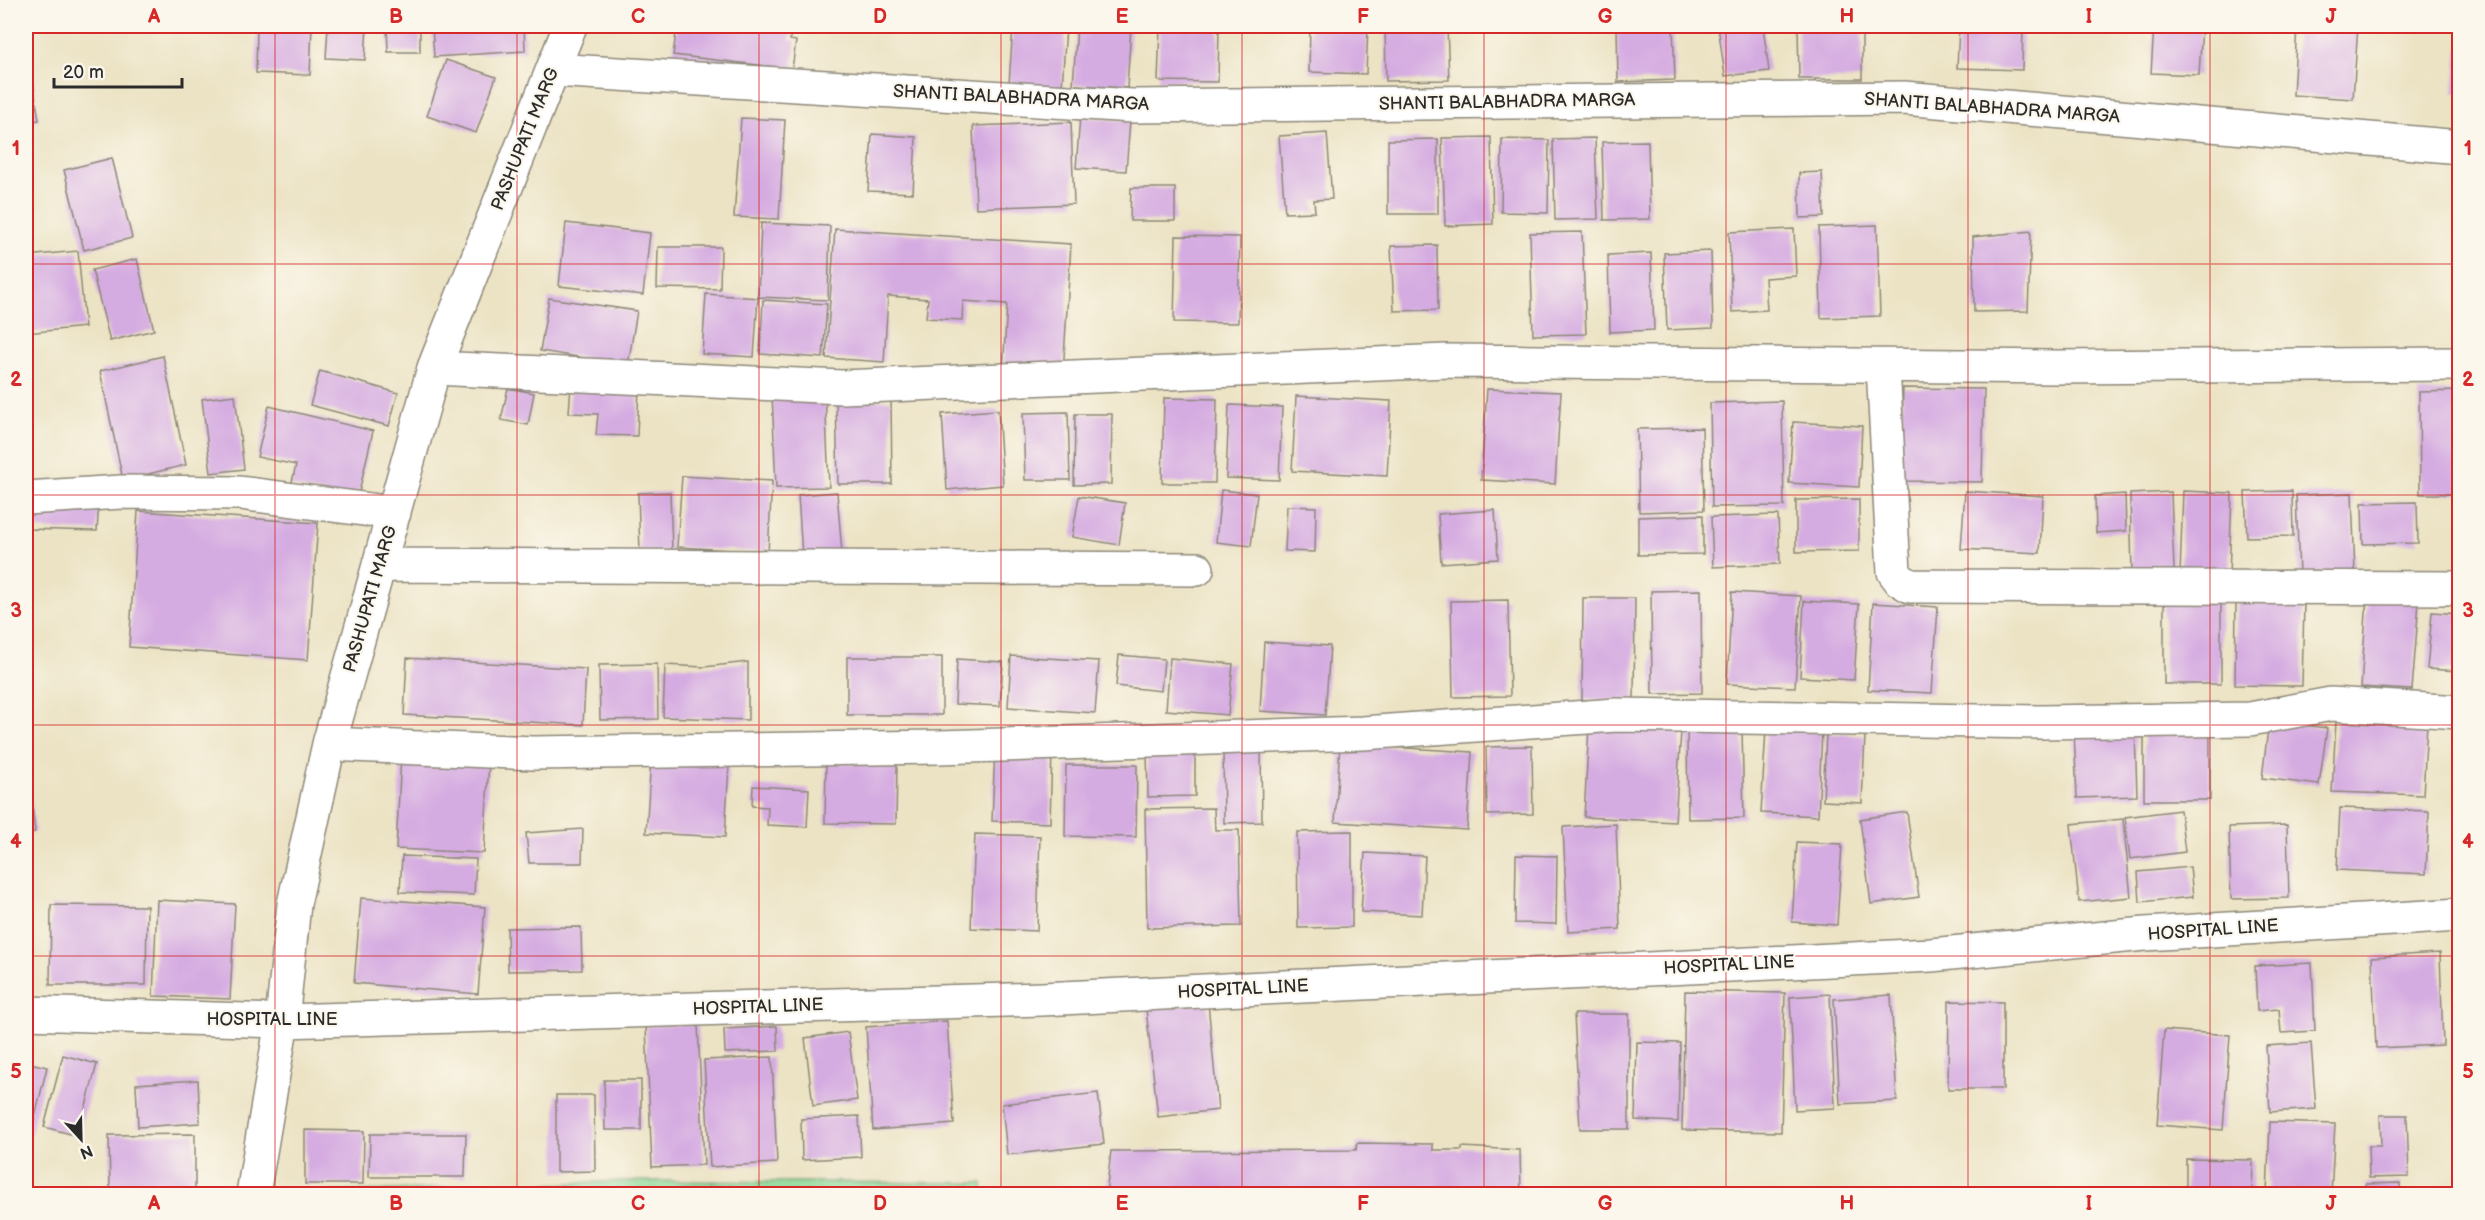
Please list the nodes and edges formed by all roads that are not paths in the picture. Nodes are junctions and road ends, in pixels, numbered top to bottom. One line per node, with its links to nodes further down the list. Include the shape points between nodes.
1 (570, 26): 2 (street, PASHUPATI MARG)
2 (553, 70): 3 (street, SHANTI BALABHADRA MARGA, via 1133,106 1904,98); 6 (street, PASHUPATI MARG)
3 (2460, 147)
4 (2460, 364): 5 (street)
5 (1883, 366): 6 (street, via 1446,361 842,387); 11 (street, via 1894,572 1910,586)
6 (434, 368): 8 (street, PASHUPATI MARG)
7 (26, 498): 8 (street, via 121,492 240,493)
8 (394, 513): 9 (street, PASHUPATI MARG)
9 (380, 565): 10 (street); 13 (street, PASHUPATI MARG)
10 (1197, 569)
11 (2460, 588)
12 (2460, 712): 13 (street, via 2331,704 2250,719 2039,723 1616,715 1363,733 939,747 533,753)
13 (329, 744): 16 (street, PASHUPATI MARG, via 294,904)
14 (2460, 915): 16 (street, HOSPITAL LINE, via 2145,934 1931,955 1042,999)
15 (26, 1013): 16 (street, HOSPITAL LINE)
16 (282, 1021): 17 (street, PASHUPATI MARG)
17 (254, 1194)

